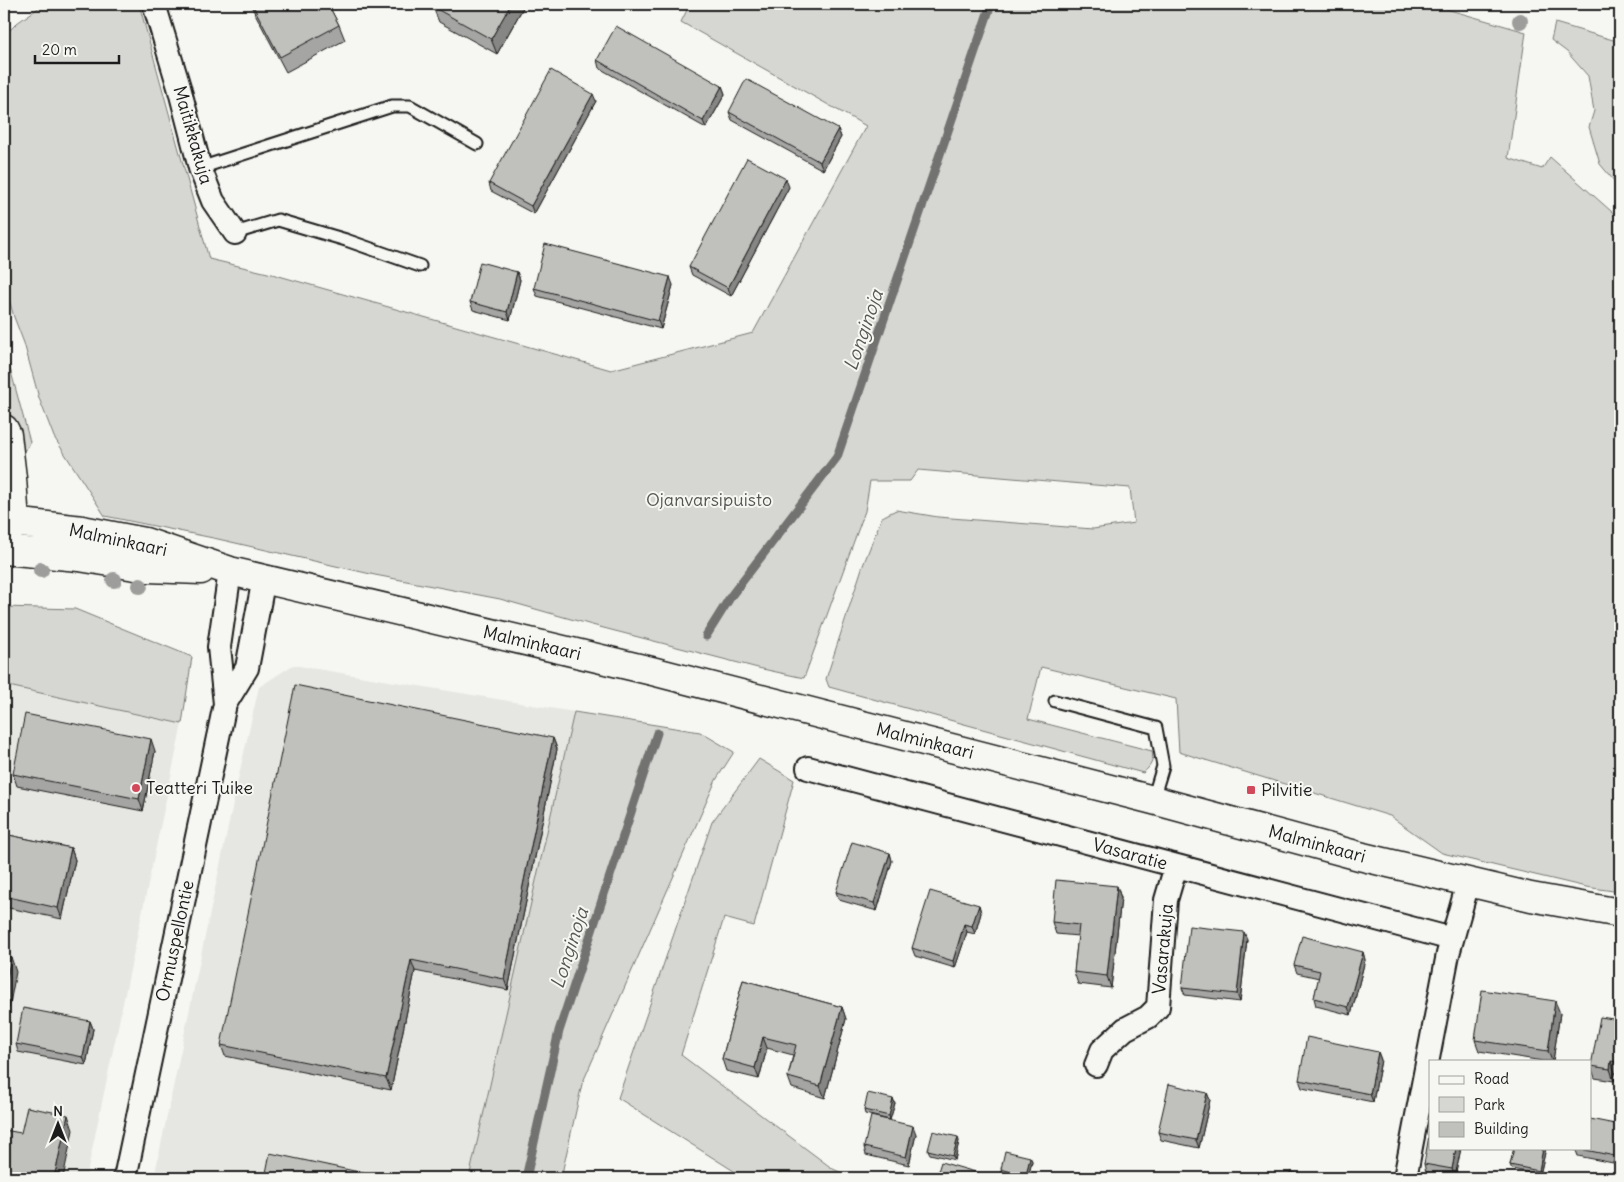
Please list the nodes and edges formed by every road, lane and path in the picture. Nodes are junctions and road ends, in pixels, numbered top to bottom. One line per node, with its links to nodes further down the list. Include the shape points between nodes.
1 (154, 4): 3 (street, Maitikkakuja)
2 (477, 144): 3 (lane, via 410,106 392,106)
3 (200, 168): 4 (street, Maitikkakuja, via 213,201)
4 (235, 233): 5 (lane, via 278,220)
5 (420, 266)
6 (4, 429): 7 (main road, via 12,478)
7 (7, 527): 9 (main road, Malminkaari, via 82,530 145,542)
8 (4, 550): 9 (main road, Malminkaari, via 148,568)
9 (230, 570): 10 (main road, Malminkaari); 12 (street, Ormuspellontie, via 219,647)
10 (264, 578): 12 (street, Ormuspellontie, via 247,668); 14 (main road, Malminkaari, via 652,671)
11 (1055, 701): 14 (lane, via 1156,728 1163,766)
12 (225, 704): 20 (street, Ormuspellontie)
13 (808, 768): 15 (street, Vasaratie)
14 (1153, 800): 16 (main road, Malminkaari)
15 (1176, 866): 18 (street, Vasaratie); 19 (street, Vasarakuja, via 1166,900 1158,1007 1148,1017 1125,1029 1102,1050)
16 (1468, 883): 17 (main road, Malminkaari); 18 (street)
17 (1620, 913)
18 (1452, 939): 21 (street)
19 (1096, 1065)
20 (125, 1178)
21 (1405, 1178)

